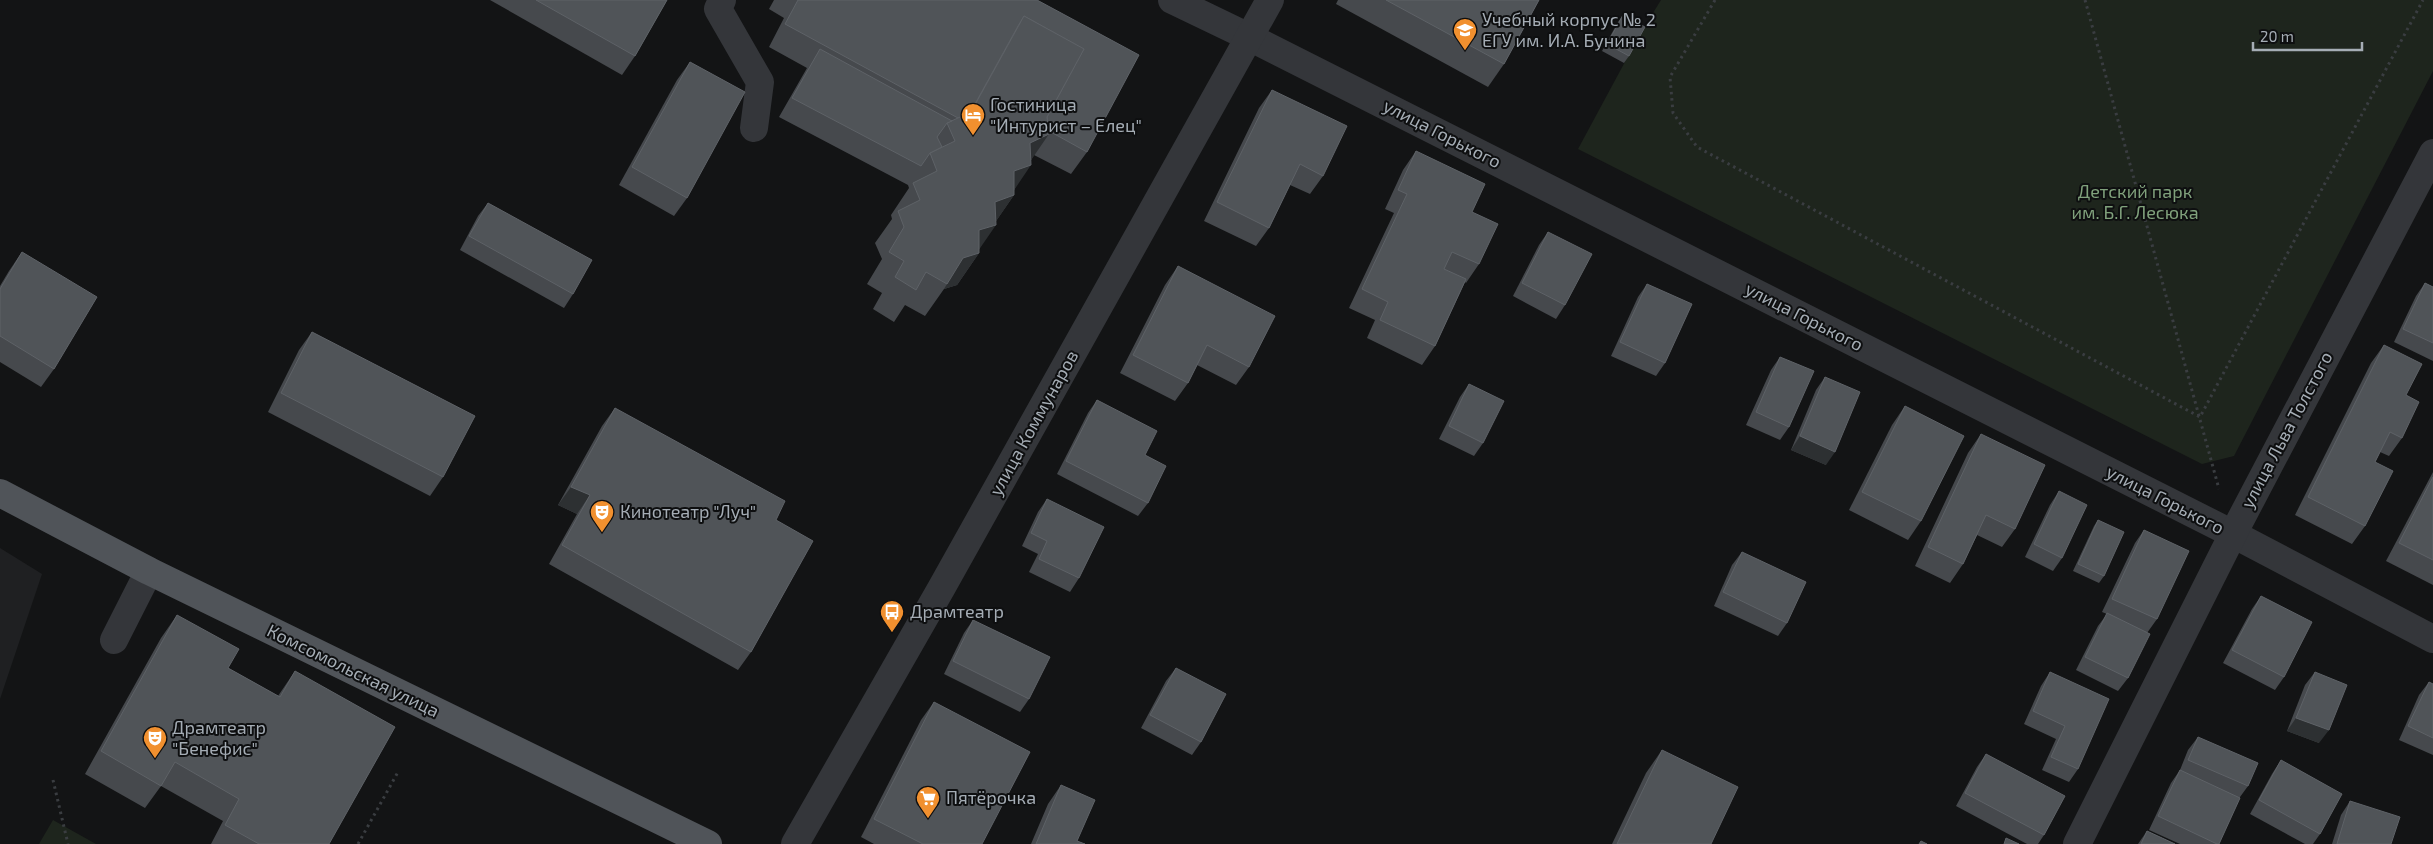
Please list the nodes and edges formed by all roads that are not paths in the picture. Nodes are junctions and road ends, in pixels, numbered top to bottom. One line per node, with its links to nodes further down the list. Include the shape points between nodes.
1 (722, 0): 5 (street, via 718,9 760,82)
2 (1172, 0): 4 (street, улица Горького)
3 (1270, 0): 4 (street, улица Коммунаров)
4 (1249, 37): 8 (street, улица Горького); 13 (street, улица Коммунаров)
5 (754, 128)
6 (2433, 153): 8 (street, улица Льва Толстого)
7 (0, 493): 9 (main road, Комсомольская улица)
8 (2233, 534): 10 (street, улица Горького); 14 (street, улица Льва Толстого)
9 (149, 571): 11 (street); 12 (main road, Комсомольская улица)
10 (2433, 639)
11 (114, 640)
12 (708, 844)
13 (795, 844)
14 (2077, 844)

